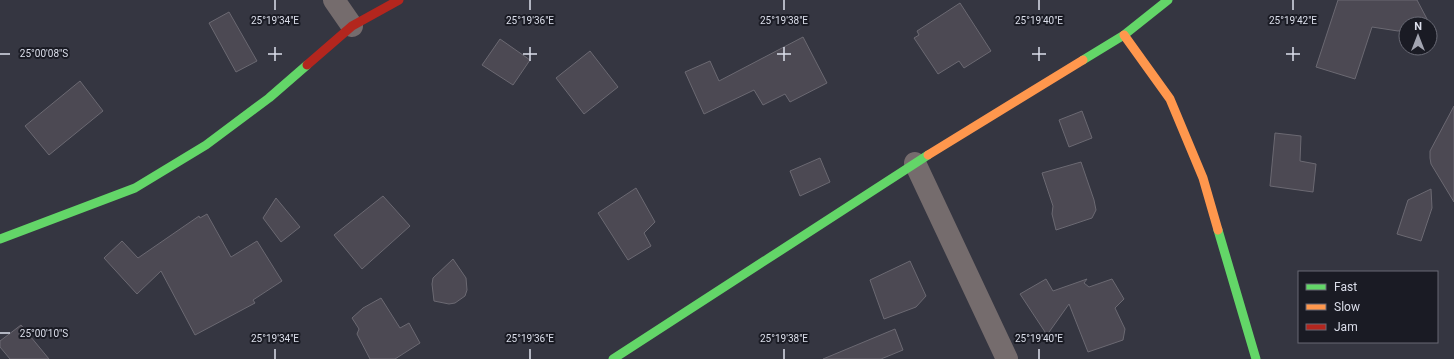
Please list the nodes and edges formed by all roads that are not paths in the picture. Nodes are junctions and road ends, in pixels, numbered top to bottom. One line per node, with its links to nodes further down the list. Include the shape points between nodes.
1 (334, 0): 4 (street)
2 (398, 0): 4 (street)
3 (1168, 0): 5 (street)
4 (352, 26): 7 (street, via 268,98 206,145 135,188)
5 (1124, 35): 6 (street); 10 (street, via 1170,99 1203,178)
6 (915, 163): 8 (street); 9 (street)
7 (0, 239)
8 (613, 359)
9 (1007, 359)
10 (1256, 359)

